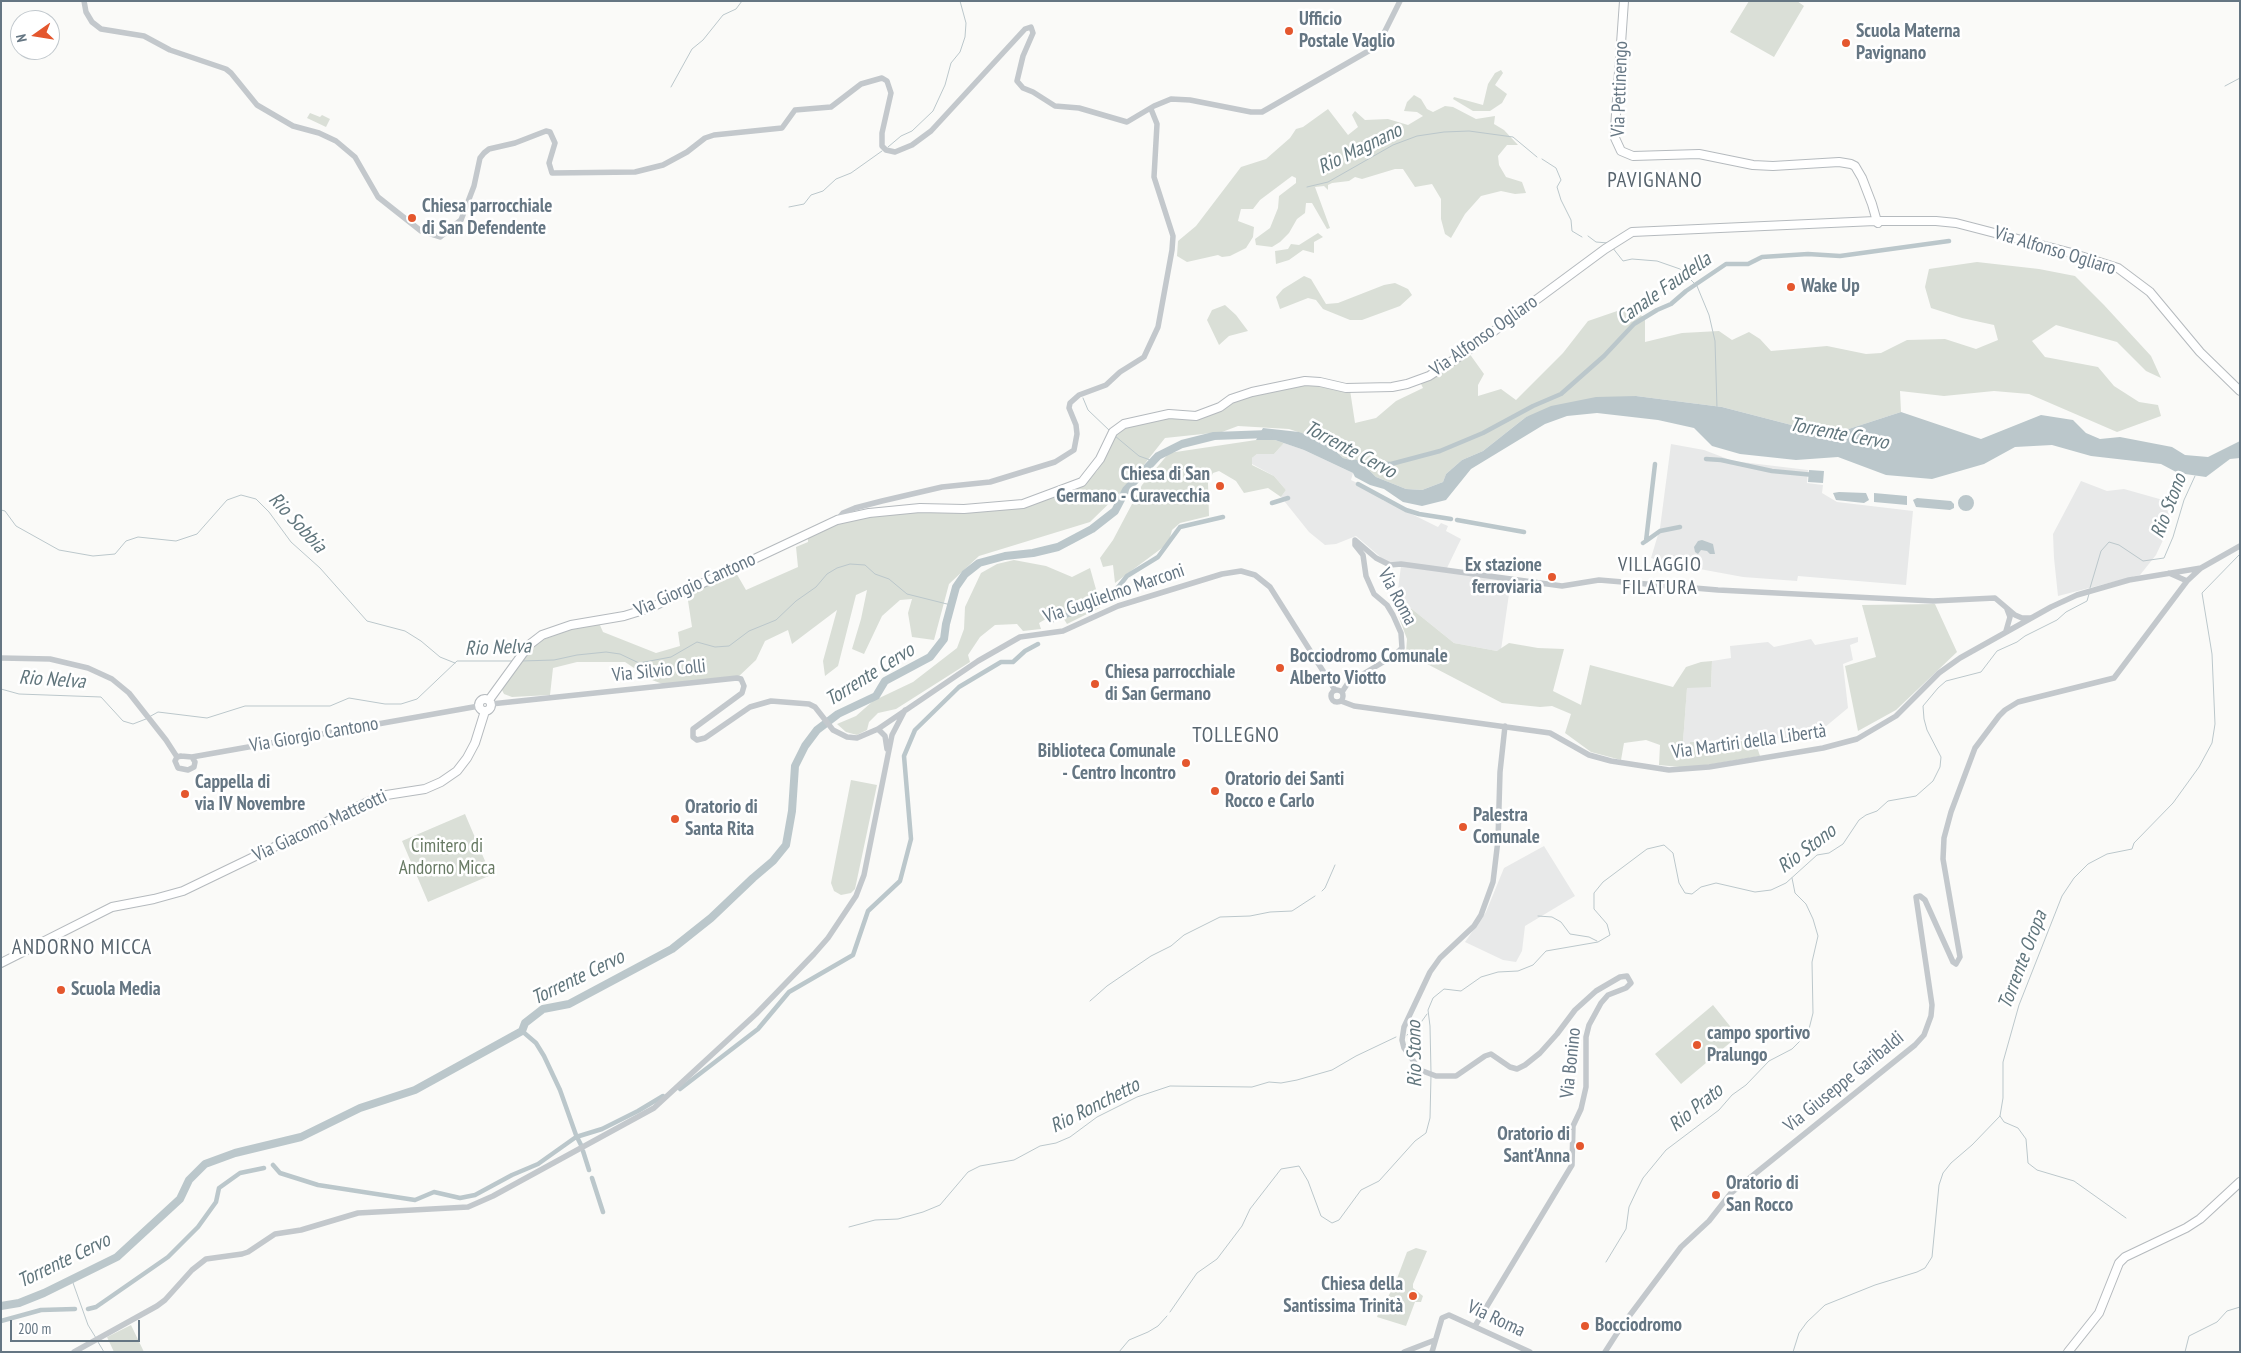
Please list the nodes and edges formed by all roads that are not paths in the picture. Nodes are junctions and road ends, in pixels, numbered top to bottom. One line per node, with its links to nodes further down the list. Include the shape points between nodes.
1 (84, 1): 4 (street, via 92,22 101,29 144,36 170,50 226,69 257,105 293,126 336,141 356,158 378,197 421,232 440,237 461,220 484,153 546,131 550,132 554,143 549,163 552,173 635,172 662,165 714,135 782,128 795,110 831,107 861,84 882,78 887,81 891,93 882,133 884,148 890,152 902,150 931,131 1031,27 1033,33 1017,76 1019,86 1055,106 1079,108 1123,122)
2 (1400, 1): 4 (street, via 1372,49 1267,110 1251,112 1180,99 1162,102)
3 (1624, 1): 5 (main road, Via Pettinengo, via 1615,128 1620,151 1633,156 1699,154 1753,165 1851,164 1862,178)
4 (1151, 109): 8 (street, via 1157,124 1154,177 1173,236 1165,293 1153,342 1144,357 1106,385 1074,398 1070,403 1076,424 1076,446 1054,462 990,482 942,488 855,508)
5 (1877, 220): 6 (main road, Via Alfonso Ogliaro, via 1956,223 2118,268 2150,292 2200,352); 7 (main road, Via Alfonso Ogliaro, via 1638,230 1611,245 1429,376 1392,386 1346,388 1320,382 1297,382 1231,398 1220,407 1196,416 1157,415 1124,424)
6 (2240, 391)
7 (1113, 433): 8 (main road, Via Giorgio Cantono, via 1100,459 1082,482 1023,504 964,509 920,508)
8 (836, 520): 23 (main road, Via Giorgio Cantono, via 650,608 542,635 529,645)
9 (2240, 546): 10 (street)
10 (2201, 568): 11 (street); 14 (street, Via Giuseppe Garibaldi)
11 (2178, 571): 12 (street); 14 (street)
12 (2169, 573): 13 (street); 17 (street, Via Martiri della Libertà, via 2085,593)
13 (2180, 578): 14 (street); 15 (street)
14 (2187, 581): 15 (street, Via Giuseppe Garibaldi)
15 (2180, 591): 43 (street, Via Giuseppe Garibaldi, via 2114,678 2010,706 1980,741 1944,838 1943,858 1960,957 1956,964 1952,962 1925,900 1916,897 1932,1005 1924,1035 1731,1193 1681,1247)
16 (2013, 616): 17 (street); 18 (street); 19 (street); 21 (street, Via Roma, via 1995,598 1933,601 1718,590 1599,580 1562,586 1516,581 1390,564 1376,558 1355,540 1363,555 1371,589 1393,615 1401,633 1402,648)
17 (2032, 618): 18 (street, Via Martiri della Libertà)
18 (2017, 626): 19 (street, Via Martiri della Libertà)
19 (2006, 632): 26 (street, Via Martiri della Libertà, via 1939,673 1885,724 1857,739 1823,748 1709,767 1669,770 1600,758 1550,733)
20 (1, 658): 32 (street, via 50,659 98,672 120,686 145,713)
21 (1338, 691): 22 (street, via 1343,698); 22 (street, via 1332,693 1332,699); 25 (street, Via Guglielmo Marconi, via 1270,587 1255,575 1241,571 1118,606 1063,631 1020,637)
22 (1341, 701): 26 (street, Via Martiri della Libertà, via 1354,706)
23 (490, 702): 24 (main road, Via Giorgio Cantono, via 489,709); 28 (street, Via Silvio Colli, via 741,679 742,693 693,729 694,737 698,740 704,738 764,702 809,704)
24 (482, 708): 30 (street, Via Giorgio Cantono); 35 (main road, Via Giacomo Matteotti, via 472,750 449,777 425,789 380,796 183,891 107,909)
25 (905, 710): 27 (street, Via Guglielmo Marconi); 29 (street)
26 (1506, 726): 37 (street, Via Bonino, via 1493,882 1474,926 1430,972 1404,1027 1404,1048 1420,1070 1436,1076 1456,1076 1492,1054 1516,1069 1540,1053 1575,1010 1596,991 1620,977 1630,978 1630,985 1608,995 1589,1024 1586,1087 1573,1126 1572,1165)
27 (881, 727): 28 (street, Via Guglielmo Marconi, via 857,738); 29 (street); 31 (street)
28 (833, 730)
29 (892, 735): 31 (street)
30 (208, 755): 33 (street, Via Giorgio Cantono); 34 (street, Via Giorgio Cantono)
31 (886, 756): 39 (street, via 864,875 856,896 814,954 756,1014 654,1108 483,1202 468,1207 408,1212 373,1210 275,1234 242,1254 206,1259 186,1275 165,1300)
32 (177, 757): 33 (street, Via Giorgio Cantono); 34 (street, via 174,761 178,768 188,770)
33 (192, 757): 34 (street)
34 (196, 764)
35 (1, 964)
36 (2240, 1182): 44 (main road, via 2200,1219 2119,1263 2099,1313)
37 (1475, 1326): 38 (street, Via Roma, via 1454,1316 1445,1316); 42 (street, Via Roma)
38 (1435, 1340): 40 (street); 41 (street)
39 (74, 1352)
40 (1404, 1352)
41 (1432, 1352)
42 (1530, 1352)
43 (1605, 1352)
44 (2068, 1352)

